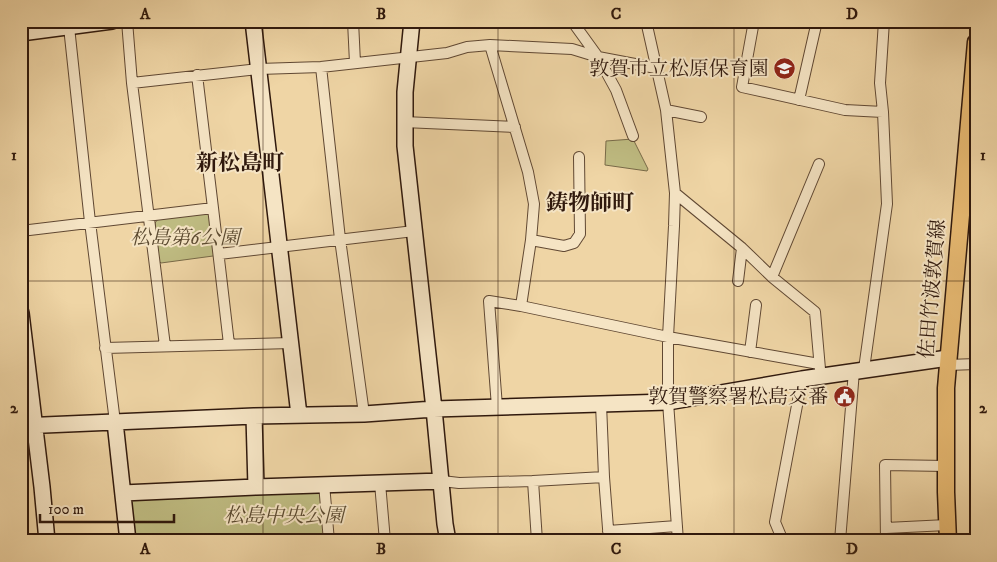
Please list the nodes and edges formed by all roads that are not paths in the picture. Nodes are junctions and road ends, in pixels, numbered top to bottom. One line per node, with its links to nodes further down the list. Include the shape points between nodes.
1 (112, 21): 11 (street)
2 (127, 21): 22 (street)
3 (253, 21): 20 (street)
4 (353, 21): 17 (street)
5 (412, 21): 15 (street)
6 (572, 21): 16 (street)
7 (646, 21): 19 (street)
8 (754, 21): 23 (street, via 742,87)
9 (816, 21): 23 (street)
10 (884, 21): 25 (street, via 880,83)
11 (69, 27): 12 (street); 35 (street)
12 (21, 32)
13 (976, 42): 54 (main road, 佐田竹波敦賀線)
14 (490, 45): 15 (street); 16 (street, via 572,49); 28 (street)
15 (408, 57): 17 (street); 27 (street)
16 (598, 57): 19 (street); 29 (street, via 616,90)
17 (355, 63): 18 (street)
18 (321, 67): 20 (street); 38 (street)
19 (656, 68): 24 (street)
20 (258, 69): 21 (street); 40 (street)
21 (197, 75): 22 (street); 33 (street)
22 (132, 83): 34 (street)
23 (799, 100): 25 (street, via 845,110)
24 (666, 110): 26 (street); 32 (street)
25 (883, 112): 57 (street, via 887,204)
26 (701, 117)
27 (404, 122): 28 (street); 37 (street)
28 (514, 127): 39 (street, via 534,204)
29 (633, 136)
30 (579, 157): 39 (street, via 580,234 574,243 564,246)
31 (819, 164): 43 (street)
32 (675, 193): 41 (street); 48 (street)
33 (213, 208): 34 (street); 42 (street)
34 (149, 216): 35 (street); 51 (street)
35 (90, 222): 36 (street); 52 (street)
36 (21, 231)
37 (414, 232): 38 (street); 62 (street)
38 (340, 239): 40 (street); 63 (street)
39 (531, 240): 46 (street)
40 (279, 247): 42 (street); 49 (street)
41 (742, 248): 43 (street); 44 (street)
42 (219, 254): 50 (street)
43 (772, 277): 56 (street, via 815,312)
44 (738, 281)
45 (756, 305): 53 (street)
46 (521, 306): 48 (street); 61 (street, via 489,302)
47 (21, 313): 67 (street)
48 (668, 337): 53 (street); 59 (street)
49 (291, 343): 50 (street); 65 (street)
50 (230, 344): 51 (street)
51 (164, 346): 52 (street)
52 (105, 348): 66 (street)
53 (750, 352): 56 (street)
54 (948, 361): 55 (street); 57 (street); 68 (main road, 佐田竹波敦賀線)
55 (976, 364)
56 (820, 370): 57 (street); 58 (street)
57 (859, 370): 88 (street)
58 (802, 379): 59 (street); 87 (street, via 775,522)
59 (668, 402): 60 (street); 76 (street)
60 (601, 404): 61 (street); 69 (street)
61 (497, 407): 62 (street)
62 (434, 410): 63 (street); 70 (street)
63 (364, 414): 65 (street)
64 (254, 416): 65 (street); 66 (street); 74 (street)
65 (299, 416)
66 (115, 422): 67 (street); 75 (street)
67 (28, 425): 80 (street, via 42,487)
68 (946, 466): 77 (street, via 885,465); 78 (main road, 佐田竹波敦賀線)
69 (604, 477): 71 (street); 79 (street)
70 (442, 481): 71 (street, via 459,484); 72 (street); 84 (street)
71 (533, 481): 85 (street)
72 (380, 483): 73 (street); 83 (street)
73 (324, 484): 74 (street); 82 (street)
74 (256, 487): 75 (street)
75 (122, 493): 81 (street)
76 (677, 526): 79 (street); 86 (street)
77 (886, 528): 78 (street); 89 (street)
78 (947, 533)
79 (608, 536)
80 (47, 541)
81 (128, 541)
82 (329, 541)
83 (385, 541)
84 (448, 541)
85 (537, 541)
86 (678, 541)
87 (783, 541)
88 (840, 541)
89 (886, 541)

